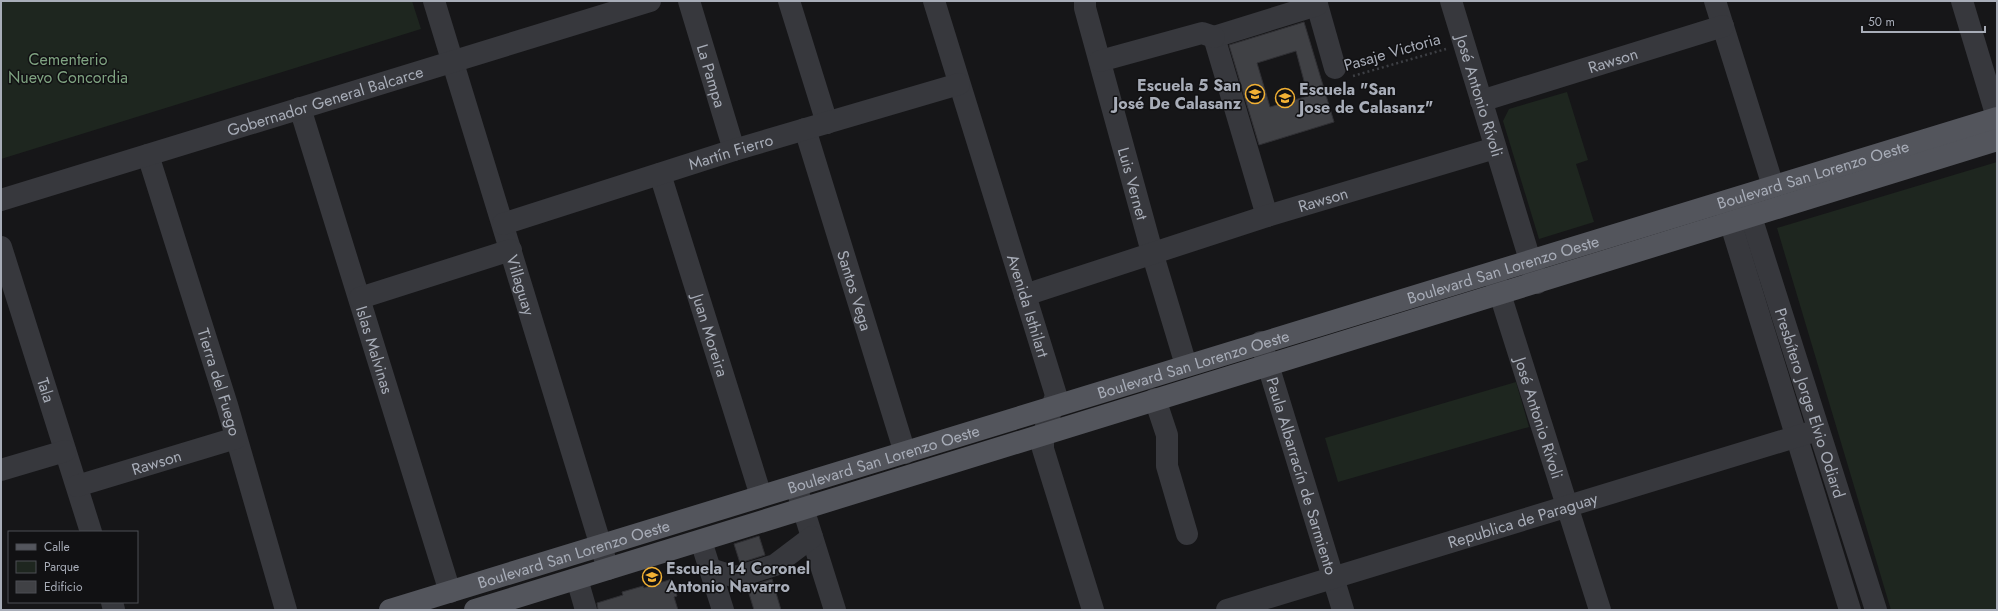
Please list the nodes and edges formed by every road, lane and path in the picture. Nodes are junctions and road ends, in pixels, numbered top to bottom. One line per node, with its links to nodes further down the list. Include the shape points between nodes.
1 (434, 1): 14 (street, Villaguay)
2 (650, 1): 14 (street, Gobernador General Balcarce)
3 (689, 1): 25 (street, La Pampa)
4 (789, 1): 21 (street)
5 (934, 1): 17 (street, Avenida Isthilart)
6 (1085, 1): 15 (street, Luis Vernet)
7 (1451, 1): 13 (street, José Antonio Rívoli)
8 (1715, 1): 11 (street)
9 (1962, 1): 20 (street)
10 (1316, 3): 12 (street); 16 (street)
11 (1723, 26): 18 (street, Rawson); 28 (street)
12 (1214, 38): 15 (street, via 1202,33); 31 (street)
13 (1464, 44): 16 (path, Pasaje Victoria, via 1338,80); 18 (street, José Antonio Rívoli)
14 (452, 61): 19 (street, Gobernador General Balcarce); 34 (street, Villaguay)
15 (1100, 61): 37 (street, Luis Vernet)
16 (1335, 68)
17 (959, 84): 21 (street, Martín Fierro); 42 (street, Avenida Isthilart)
18 (1481, 101): 24 (street, José Antonio Rívoli)
19 (300, 108): 26 (street, Gobernador General Balcarce); 43 (street, Islas Malvinas)
20 (1997, 118): 28 (main road, Boulevard San Lorenzo Oeste)
21 (827, 123): 22 (street, Martín Fierro)
22 (805, 129): 25 (street, Martín Fierro); 54 (street, Santos Vega)
23 (1997, 140): 32 (main road, Boulevard San Lorenzo Oeste)
24 (1495, 148): 31 (street, Rawson); 38 (street, José Antonio Rívoli)
25 (734, 150): 27 (street, Martín Fierro)
26 (148, 155): 30 (street, Gobernador General Balcarce); 52 (street, Tierra del Fuego)
27 (660, 174): 34 (street, Martín Fierro); 58 (street, Juan Moreira)
28 (1773, 186): 29 (main road, Boulevard San Lorenzo Oeste)
29 (1734, 199): 32 (street, Presbítero Jorge Elvio Odiard); 33 (street, Presbítero Jorge Elvio Odiard); 38 (main road, Boulevard San Lorenzo Oeste)
30 (1, 200)
31 (1267, 216): 37 (street, Rawson)
32 (1751, 217): 33 (main road, Boulevard San Lorenzo Oeste); 49 (street, Presbítero Jorge Elvio Odiard)
33 (1731, 223): 40 (main road, Boulevard San Lorenzo Oeste); 51 (street, Presbítero Jorge Elvio Odiard)
34 (503, 224): 36 (street, Villaguay)
35 (1, 247): 53 (street, Tala)
36 (511, 250): 43 (street); 63 (street, Villaguay)
37 (1152, 252): 42 (street, Rawson); 45 (street, Luis Vernet)
38 (1529, 261): 39 (main road, Boulevard San Lorenzo Oeste); 40 (street, José Antonio Rívoli)
39 (1494, 273): 41 (street, José Antonio Rívoli); 44 (main road, Boulevard San Lorenzo Oeste)
40 (1536, 283): 41 (main road, Boulevard San Lorenzo Oeste)
41 (1500, 294): 46 (main road, Boulevard San Lorenzo Oeste); 59 (street, José Antonio Rívoli)
42 (1025, 295): 48 (street, Avenida Isthilart, via 1056,395)
43 (360, 298): 68 (street, Islas Malvinas)
44 (1261, 342): 45 (main road, Boulevard San Lorenzo Oeste); 46 (street, Paula Albarracín de Sarmiento)
45 (1186, 365): 48 (main road, Boulevard San Lorenzo Oeste)
46 (1268, 365): 47 (main road, Boulevard San Lorenzo Oeste); 66 (street, Paula Albarracín de Sarmiento)
47 (1155, 399): 50 (main road, Boulevard San Lorenzo Oeste); 62 (street, via 1167,435 1167,466)
48 (1054, 406): 50 (street, Avenida Isthilart); 54 (main road, Boulevard San Lorenzo Oeste)
49 (1818, 430): 51 (street, Republica de Paraguay); 80 (street, Presbítero Jorge Elvio Odiard)
50 (1043, 436): 60 (main road, Boulevard San Lorenzo Oeste); 75 (street, Avenida Isthilart, via 1043,449)
51 (1796, 436): 59 (street, Republica de Paraguay); 79 (street, Presbítero Jorge Elvio Odiard)
52 (236, 438): 56 (street, Rawson); 69 (street, Tierra del Fuego)
53 (65, 451): 55 (street); 56 (street, Tala)
54 (905, 452): 57 (main road, Boulevard San Lorenzo Oeste)
55 (1, 470)
56 (77, 486): 61 (street, Tala)
57 (796, 486): 58 (main road, Boulevard San Lorenzo Oeste); 60 (street)
58 (760, 496): 63 (main road, Boulevard San Lorenzo Oeste)
59 (1568, 505): 66 (street, Republica de Paraguay); 78 (street, José Antonio Rívoli)
60 (808, 523): 64 (main road, Boulevard San Lorenzo Oeste); 64 (street, via 769,552 734,561); 74 (street)
61 (91, 531)
62 (1187, 534)
63 (602, 545): 65 (street, Villaguay); 68 (main road, Boulevard San Lorenzo Oeste)
64 (706, 555): 65 (main road, Boulevard San Lorenzo Oeste); 73 (street)
65 (608, 569): 67 (main road, Boulevard San Lorenzo Oeste)
66 (1333, 577): 76 (street, Republica de Paraguay); 77 (street, Paula Albarracín de Sarmiento)
67 (577, 579): 71 (main road, Boulevard San Lorenzo Oeste); 72 (street)
68 (450, 592): 70 (main road, Boulevard San Lorenzo Oeste)
69 (286, 610)
70 (390, 610)
71 (475, 610)
72 (586, 610)
73 (723, 610)
74 (835, 610)
75 (1093, 610)
76 (1227, 610)
77 (1343, 610)
78 (1600, 610)
79 (1850, 610)
80 (1876, 610)

